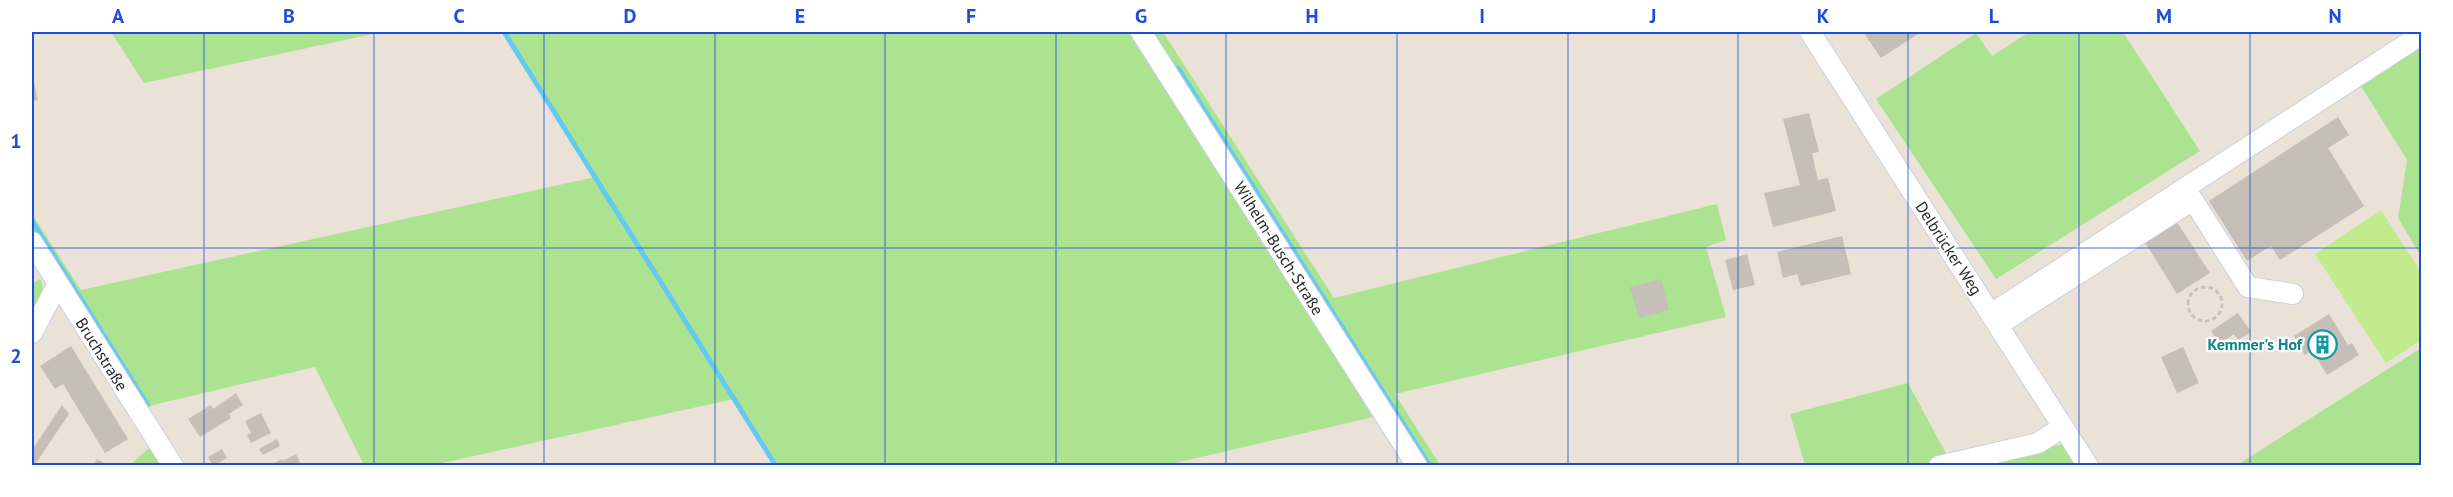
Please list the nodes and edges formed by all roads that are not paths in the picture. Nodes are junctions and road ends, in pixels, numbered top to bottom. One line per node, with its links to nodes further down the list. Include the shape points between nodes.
1 (1141, 32): 11 (street, Wilhelm-Busch-Straße)
2 (1810, 32): 7 (street, Delbrücker Weg)
3 (2421, 34): 7 (street)
4 (32, 242): 5 (street, Bruchstraße)
5 (58, 284): 8 (street); 10 (street, Bruchstraße)
6 (2293, 294): 7 (street, via 2248,288 2193,200)
7 (1995, 320): 9 (street, Delbrücker Weg)
8 (32, 333)
9 (2063, 427): 12 (street, via 2038,442); 13 (street, Delbrücker Weg)
10 (173, 465)
11 (1417, 465)
12 (1938, 465)
13 (2088, 465)

